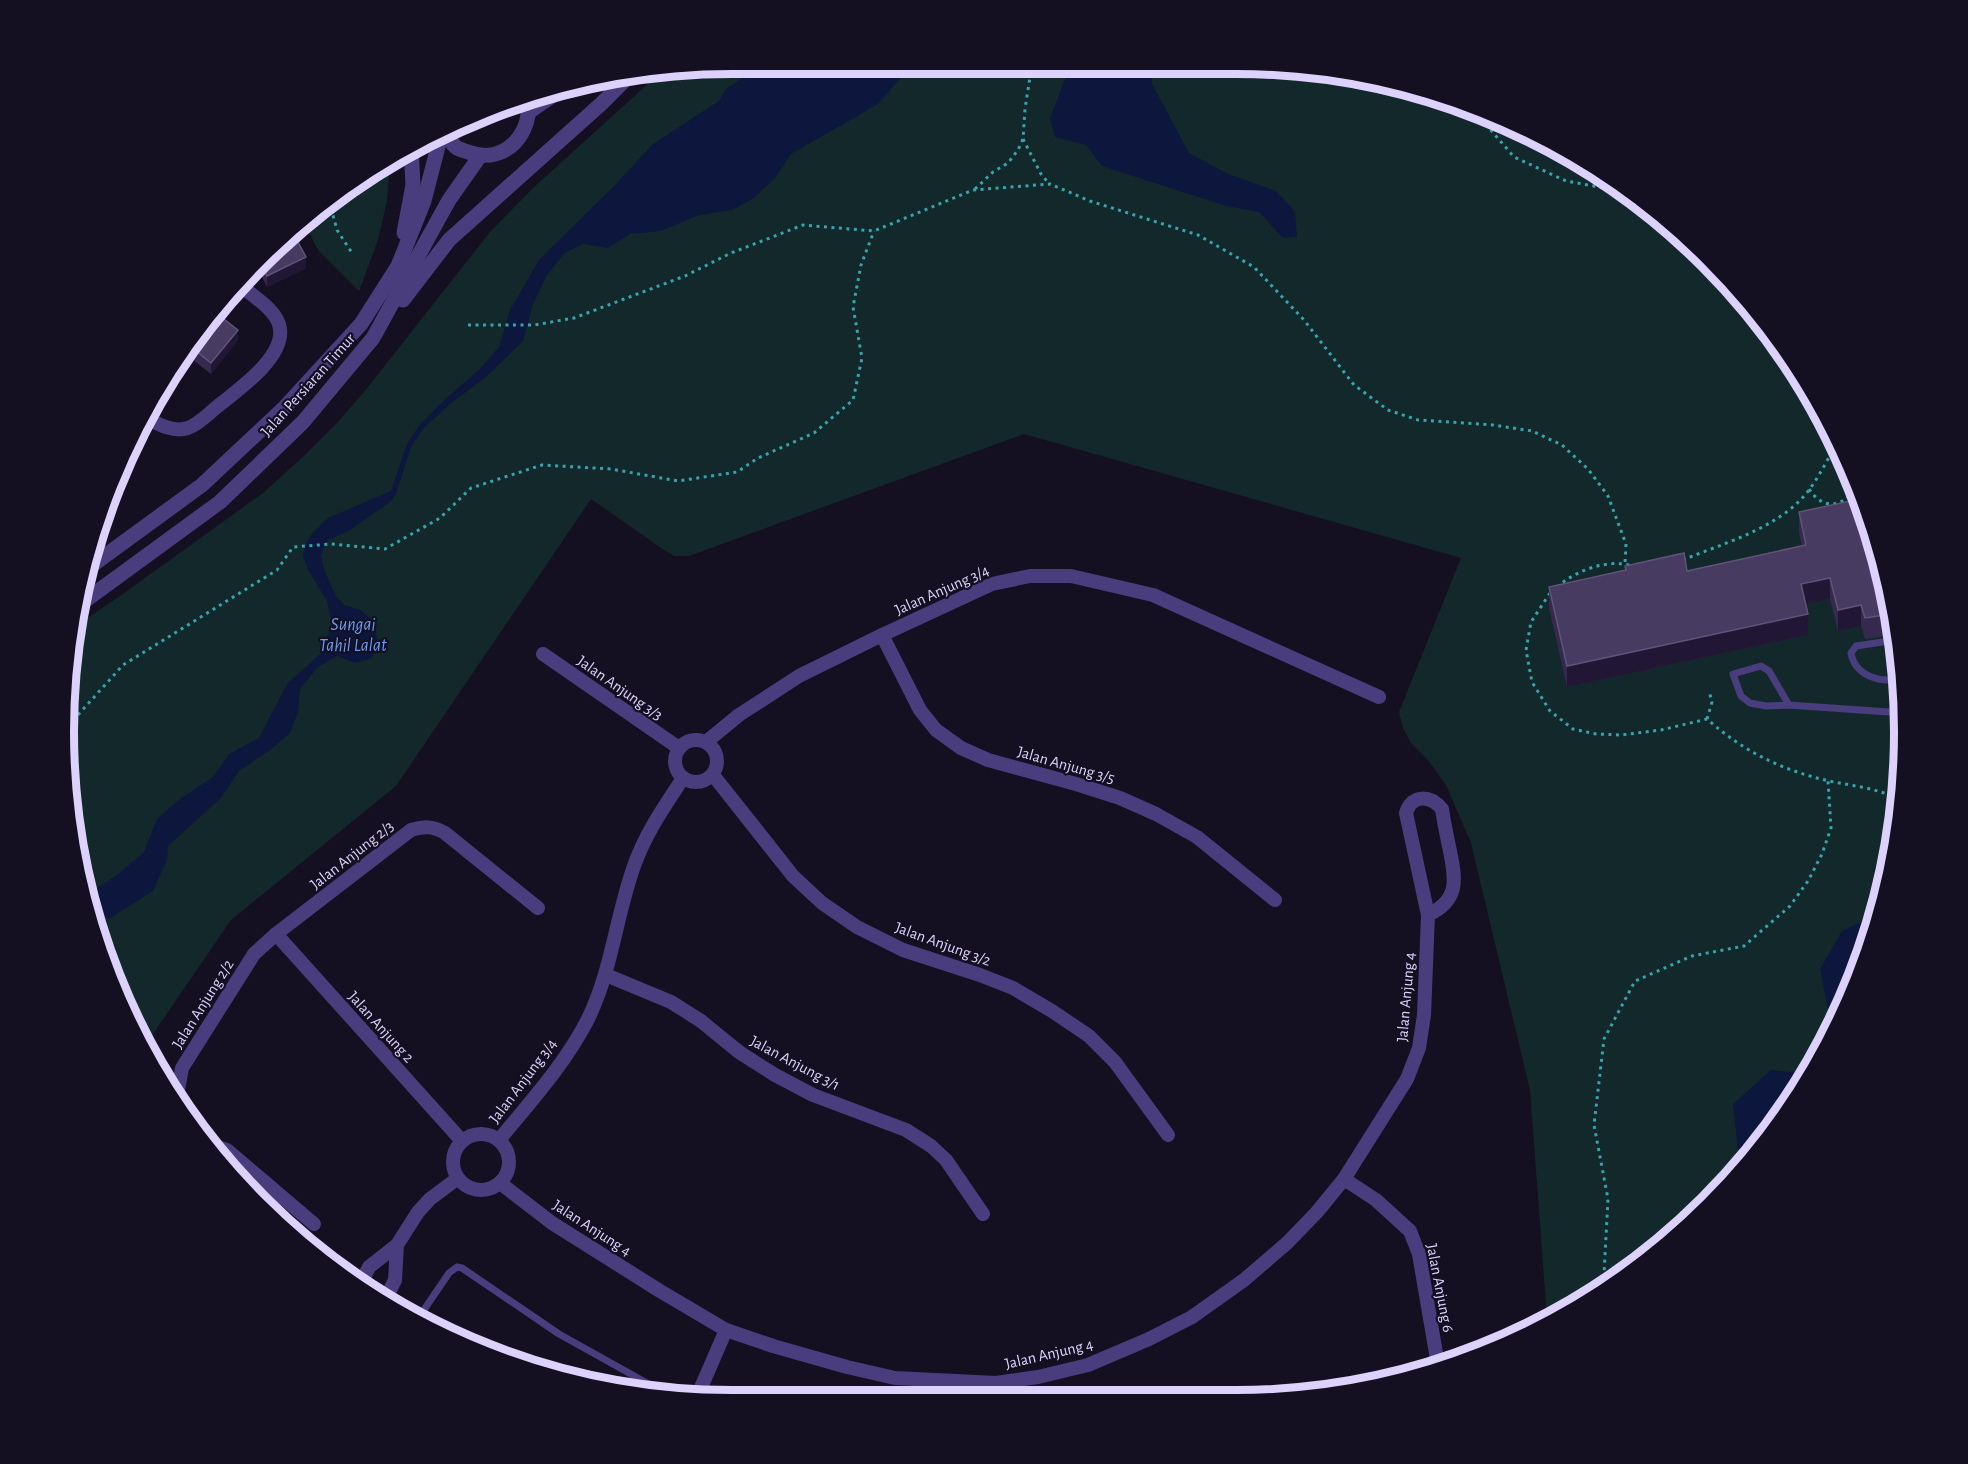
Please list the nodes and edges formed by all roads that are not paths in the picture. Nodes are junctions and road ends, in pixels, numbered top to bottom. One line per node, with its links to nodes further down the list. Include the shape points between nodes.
1 (622, 83): 9 (street, via 449,240)
2 (529, 105): 5 (street, via 525,130 514,145)
3 (447, 138): 5 (street, via 458,148)
4 (440, 142): 7 (street, Jalan Persiaran Timur, via 424,201)
5 (480, 156): 9 (street, Jalan Persiaran Timur, via 449,200)
6 (412, 157): 7 (street, via 413,185)
7 (398, 266): 11 (street, Jalan Persiaran Timur, via 361,324 284,408 202,485)
8 (245, 290): 10 (street, via 275,316 280,328 280,341 269,360 254,377 188,428 175,430)
9 (373, 338): 12 (street, Jalan Persiaran Timur, via 303,422 220,502)
10 (152, 421)
11 (96, 563)
12 (87, 600)
13 (882, 634): 17 (street, Jalan Anjung 3/4, via 992,584 1030,576 1071,576 1153,595); 20 (street, Jalan Anjung 3/4, via 799,676); 24 (street, Jalan Anjung 3/5, via 920,711 936,730 961,748 988,760 1076,783 1156,814 1197,837)
14 (1888, 641): 16 (lane, via 1856,646 1851,653 1861,672)
15 (543, 654): 21 (street, Jalan Anjung 3/3)
16 (1892, 681)
17 (1379, 697)
18 (1789, 705): 18 (lane, via 1750,704 1741,696 1733,674 1761,666 1769,671); 19 (lane)
19 (1894, 712)
20 (706, 742): 21 (street, via 691,740); 22 (street, via 718,761)
21 (679, 748): 23 (street, via 674,761)
22 (713, 775): 23 (street, via 699,783); 30 (street, Jalan Anjung 3/2, via 793,876 822,903 857,927 903,950 1013,988 1052,1011 1089,1036 1115,1062)
23 (682, 778): 28 (street, Jalan Anjung 3/4, via 646,835 634,866)
24 (1275, 900)
25 (538, 908): 27 (street, Jalan Anjung 2/3, via 445,833 423,827 411,830)
26 (1428, 915): 26 (street, Jalan Anjung 4, via 1406,821 1407,808 1419,798 1436,802 1442,809 1455,878 1448,901); 35 (street, Jalan Anjung 4, via 1419,1048 1407,1079)
27 (276, 934): 29 (street, Jalan Anjung 2/2, via 254,954 182,1068); 32 (street, Jalan Anjung 2)
28 (606, 975): 31 (street, Jalan Anjung 3/4, via 588,1019 555,1072); 37 (street, Jalan Anjung 3/1, via 671,1002 739,1052 813,1095 906,1130 946,1160)
29 (178, 1088)
30 (1168, 1135)
31 (499, 1140): 32 (street, via 480,1134); 36 (street, via 510,1161)
32 (462, 1141): 34 (street, via 453,1159)
33 (223, 1149): 38 (street)
34 (458, 1178): 36 (street, via 478,1190); 39 (street, via 418,1212)
35 (1344, 1179): 43 (street, Jalan Anjung 4, via 1287,1243 1244,1280 1192,1317 1088,1365 996,1383 895,1378); 44 (street, Jalan Anjung 6, via 1376,1200 1410,1231 1419,1254)
36 (500, 1183): 43 (street, Jalan Anjung 4, via 595,1251)
37 (983, 1214)
38 (314, 1224)
39 (398, 1245): 40 (street, via 369,1267); 41 (street, via 395,1280)
40 (363, 1278)
41 (388, 1293)
42 (422, 1313): 45 (lane, via 449,1273 462,1268 559,1334)
43 (726, 1330): 46 (street)
44 (1436, 1359)
45 (651, 1385)
46 (701, 1389)

